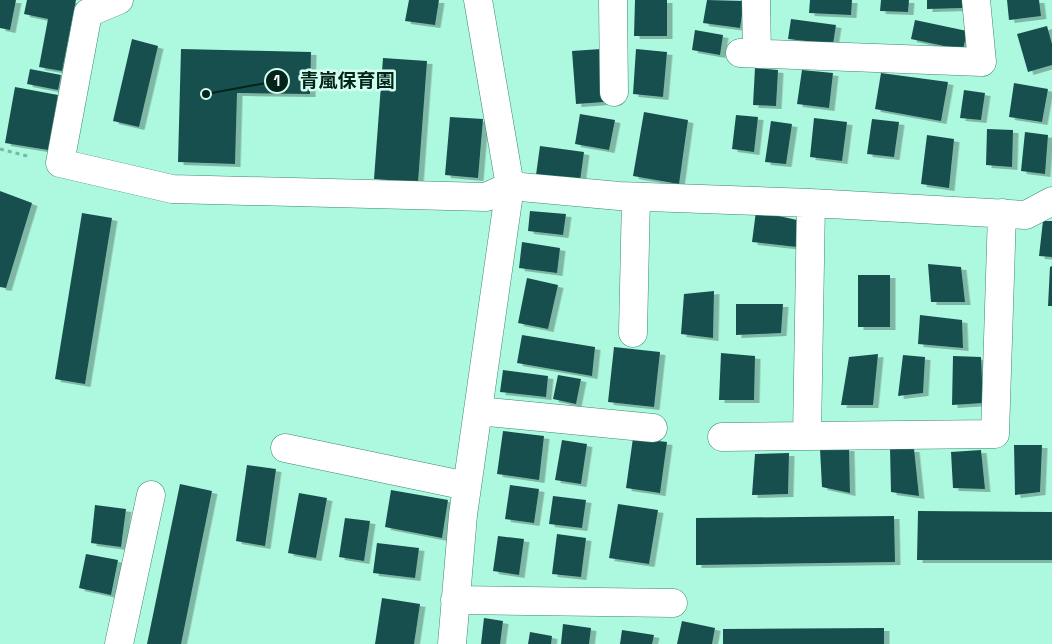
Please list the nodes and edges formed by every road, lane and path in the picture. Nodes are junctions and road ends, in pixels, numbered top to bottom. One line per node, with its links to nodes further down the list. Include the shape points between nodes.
1 (118, 0): 7 (street, via 88,13 60,164 172,189 486,196)
2 (478, 0): 7 (street)
3 (614, 0): 6 (street)
4 (756, 0): 5 (street, via 748,53 982,62)
5 (976, 0)
6 (614, 92)
7 (510, 186): 8 (street); 13 (street)
8 (636, 197): 10 (street); 12 (street)
9 (1052, 201): 11 (street, via 1026,214)
10 (811, 203): 11 (street); 15 (street)
11 (1002, 213): 15 (street, via 995,434)
12 (633, 333)
13 (478, 411): 14 (street); 18 (street)
14 (653, 428)
15 (807, 436): 16 (street)
16 (722, 437)
17 (285, 448): 18 (street)
18 (467, 486): 20 (street)
19 (151, 495): 22 (street)
20 (455, 600): 21 (street); 23 (street)
21 (673, 604)
22 (119, 644)
23 (452, 644)

